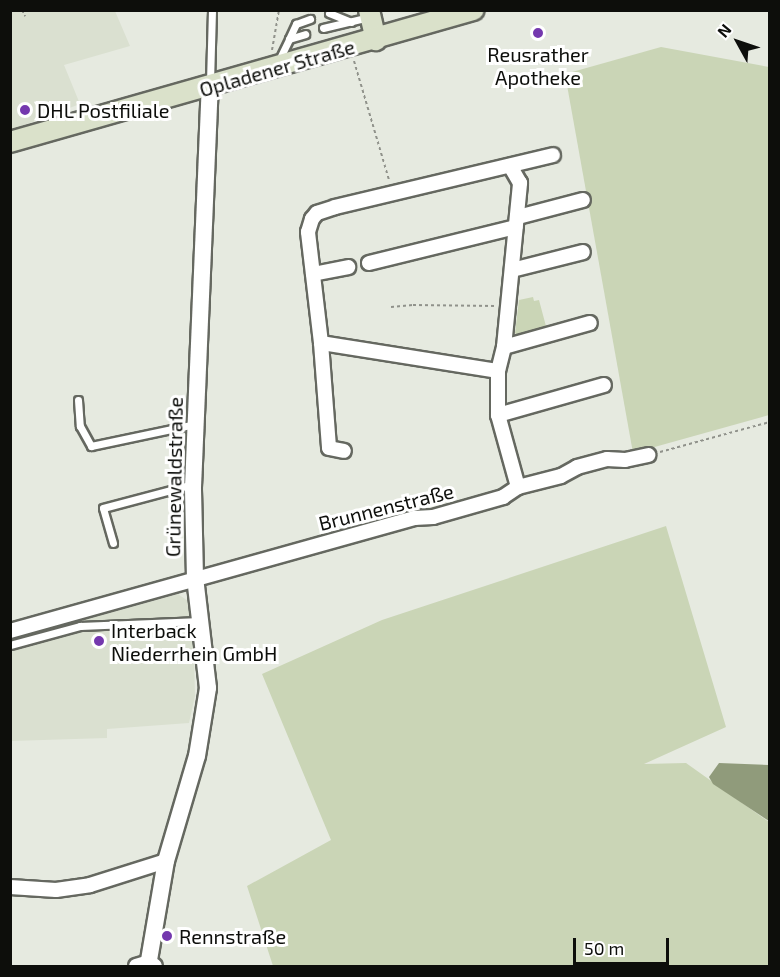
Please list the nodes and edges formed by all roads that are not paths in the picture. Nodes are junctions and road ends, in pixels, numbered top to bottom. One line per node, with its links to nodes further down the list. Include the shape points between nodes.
1 (212, 10): 11 (lane)
2 (474, 10): 9 (main road, Opladener Straße)
3 (329, 13): 4 (lane)
4 (363, 17): 6 (lane); 9 (main road)
5 (310, 19): 8 (lane, via 296,24)
6 (323, 28)
7 (305, 34): 8 (lane)
8 (289, 39): 10 (lane)
9 (375, 40): 10 (main road, Opladener Straße)
10 (271, 70): 11 (main road, Opladener Straße)
11 (210, 87): 12 (main road, Opladener Straße); 29 (street, Grünewaldstraße)
12 (10, 142)
13 (553, 155): 14 (street)
14 (510, 166): 16 (street, via 520,183); 21 (street, via 318,213 308,232)
15 (583, 200): 16 (street)
16 (517, 221): 18 (street); 20 (street)
17 (583, 252): 20 (street)
18 (369, 262)
19 (348, 267): 21 (street)
20 (512, 270): 24 (street)
21 (313, 274): 23 (street)
22 (590, 323): 24 (street)
23 (321, 343): 25 (street); 30 (street, via 329,448)
24 (504, 347): 25 (street)
25 (498, 371): 28 (street)
26 (604, 385): 28 (street)
27 (78, 400): 29 (lane, via 80,426 91,446)
28 (498, 415): 33 (street)
29 (195, 424): 32 (street, Grünewaldstraße)
30 (344, 452)
31 (648, 455): 33 (street, Brunnenstraße, via 577,466 561,476)
32 (194, 484): 34 (lane, via 103,508); 35 (street, Grünewaldstraße)
33 (518, 487): 35 (street, Brunnenstraße, via 483,503)
34 (113, 543)
35 (195, 578): 36 (street, Grünewaldstraße); 37 (street, Brunnenstraße)
36 (200, 621): 38 (lane, via 80,626); 39 (street, Grünewaldstraße, via 208,688 196,756)
37 (10, 631)
38 (10, 645)
39 (166, 861): 40 (street, via 90,885 56,890); 41 (street, Grünewaldstraße)
40 (10, 887)
41 (147, 965)

